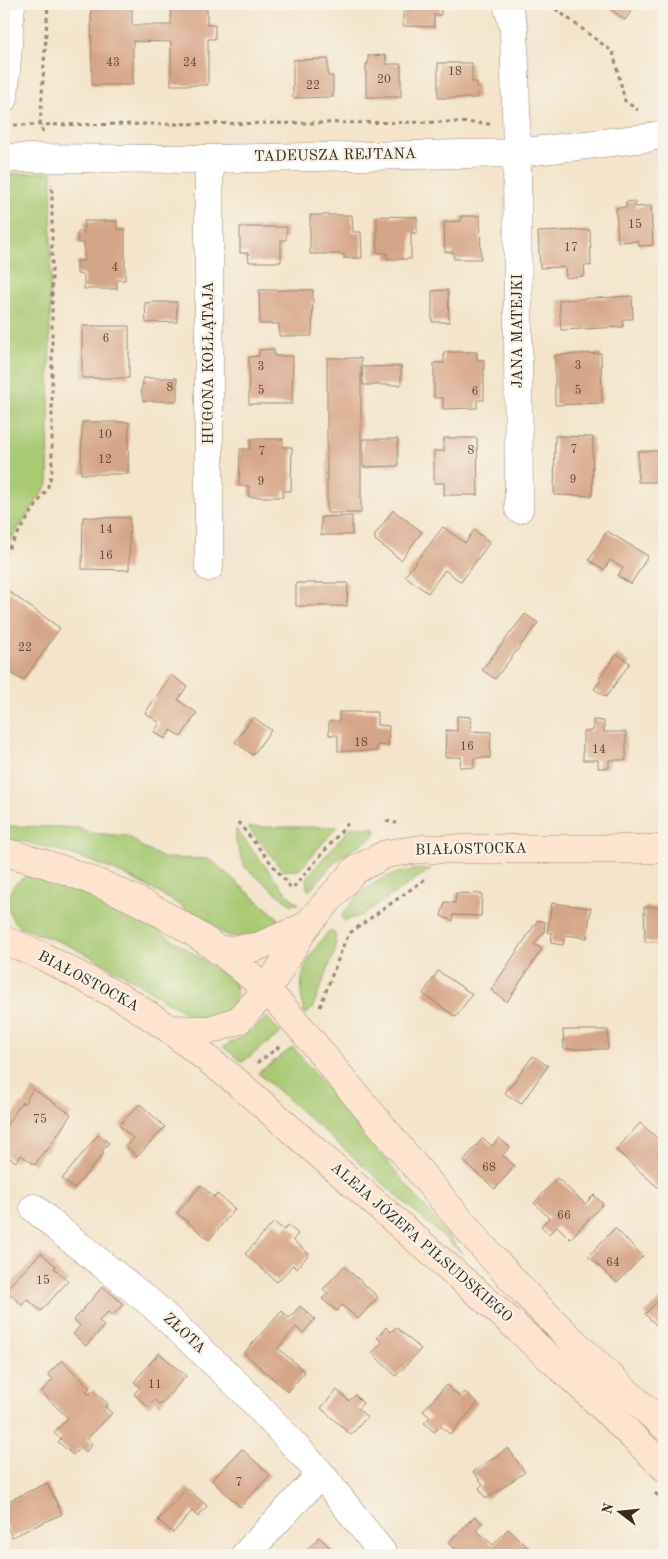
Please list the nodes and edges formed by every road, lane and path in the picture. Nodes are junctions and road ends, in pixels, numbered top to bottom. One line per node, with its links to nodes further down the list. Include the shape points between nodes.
1 (11, 4): 5 (street)
2 (48, 4): 8 (path)
3 (507, 4): 9 (street, JANA MATEJKI, via 514,29)
4 (549, 4): 6 (path, via 613,52 625,102)
5 (4, 98)
6 (641, 112)
7 (13, 124): 8 (path)
8 (40, 125): 9 (path, via 458,122); 12 (path)
9 (516, 125): 11 (street, JANA MATEJKI)
10 (664, 134): 11 (street, TADEUSZA REJTANA)
11 (517, 153): 14 (street, TADEUSZA REJTANA); 15 (street, JANA MATEJKI)
12 (52, 157): 13 (street, TADEUSZA REJTANA); 14 (street, TADEUSZA REJTANA); 16 (path, via 52,473 47,489)
13 (4, 158)
14 (209, 159): 17 (street, HUGONA KOŁŁĄTAJA)
15 (520, 509)
16 (4, 555)
17 (209, 567)
18 (350, 821): 19 (path, via 292,889)
19 (238, 822)
20 (664, 849): 24 (main road, BIAŁOSTOCKA, via 422,849 386,854 355,870)
21 (4, 852): 22 (main road)
22 (35, 860): 23 (main road); 27 (main road, via 127,894)
23 (4, 870)
24 (306, 926): 27 (main road, BIAŁOSTOCKA, via 256,947); 28 (main road, BIAŁOSTOCKA)
25 (350, 932): 29 (path)
26 (4, 940): 30 (main road, BIAŁOSTOCKA, via 87,978)
27 (219, 951): 28 (main road, ALEJA JÓZEFA PIŁSUDSKIEGO)
28 (266, 990): 30 (main road, BIAŁOSTOCKA, via 244,1015 232,1023 210,1030); 34 (main road, ALEJA JÓZEFA PIŁSUDSKIEGO, via 530,1300)
29 (320, 1012)
30 (169, 1029): 35 (main road, ALEJA JÓZEFA PIŁSUDSKIEGO, via 238,1083 504,1316)
31 (281, 1045): 32 (path)
32 (250, 1068)
33 (34, 1208): 36 (street, ZŁOTA, via 152,1305 243,1390)
34 (664, 1426)
35 (664, 1467)
36 (321, 1474): 37 (street); 38 (street, ZŁOTA)
37 (245, 1555)
38 (384, 1555)

